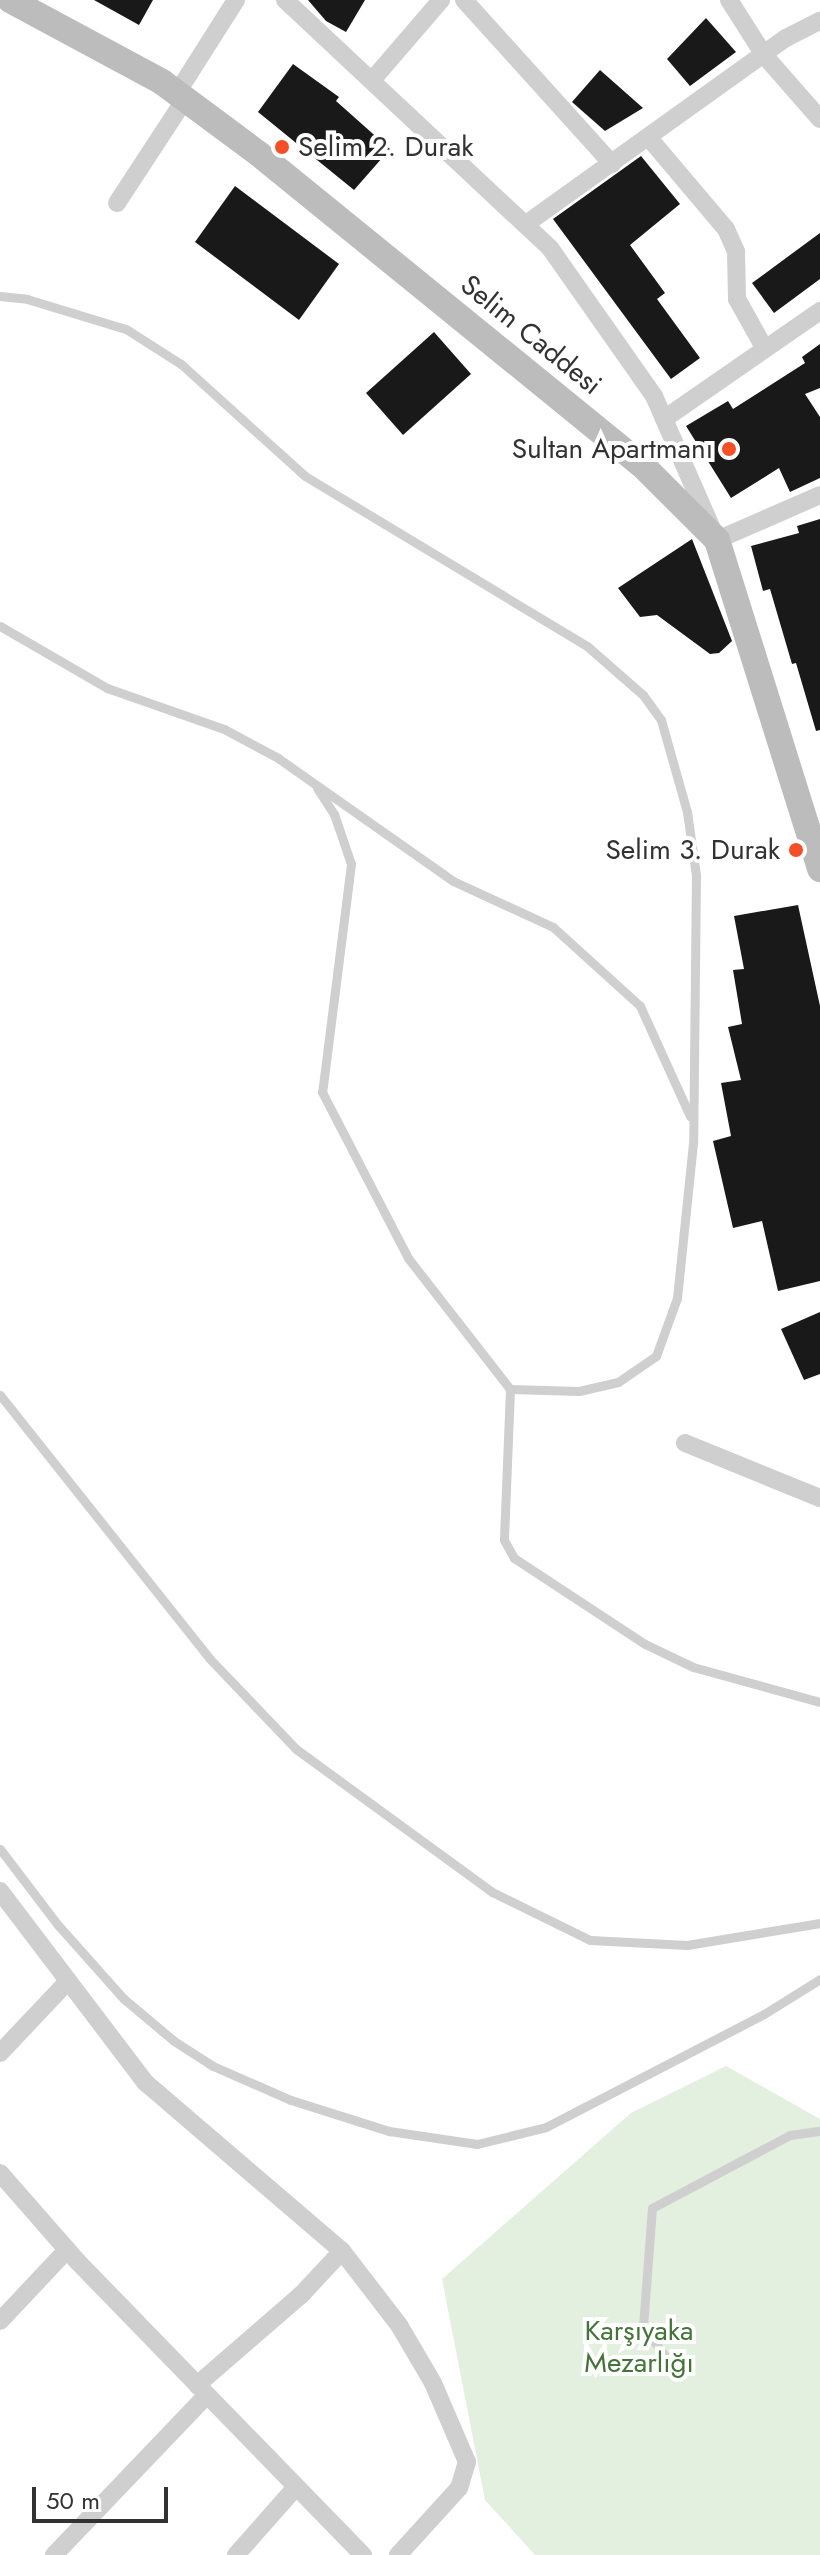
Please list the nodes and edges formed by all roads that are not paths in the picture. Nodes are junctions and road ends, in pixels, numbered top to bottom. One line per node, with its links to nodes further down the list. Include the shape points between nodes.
1 (10, 0): 10 (main road, Selim Caddesi)
2 (236, 0): 10 (street)
3 (285, 0): 9 (street)
4 (441, 0): 9 (street)
5 (464, 0): 13 (street)
6 (729, 0): 8 (street)
7 (820, 21): 8 (street)
8 (764, 55): 11 (street); 12 (street)
9 (374, 78): 15 (street)
10 (181, 96): 14 (street); 21 (main road, Selim Caddesi, via 641,464)
11 (820, 119)
12 (649, 138): 13 (street); 18 (street, via 726,229 736,251 737,299)
13 (612, 164): 15 (street)
14 (117, 203)
15 (526, 224): 19 (street, via 550,248 654,396)
16 (0, 296): 25 (lane, via 126,329 181,364 305,476 544,616 643,695 661,720 673,754 696,875)
17 (820, 311): 18 (street)
18 (765, 349): 19 (street)
19 (664, 419): 21 (street)
20 (820, 495): 21 (street)
21 (717, 540): 24 (main road, Selim Caddesi)
22 (0, 626): 23 (lane, via 107,688 224,729)
23 (311, 778): 25 (lane, via 453,881 553,927 607,971 640,1006); 26 (lane, via 334,814 351,864 322,1092 408,1258)
24 (819, 860)
25 (692, 1121): 26 (lane, via 677,1298 656,1356 618,1382 579,1391)
26 (510, 1389): 30 (lane, via 504,1540 514,1558 645,1644 693,1667)
27 (0, 1395): 33 (lane, via 210,1659 296,1749 492,1892 590,1940 687,1945)
28 (685, 1443): 29 (street)
29 (820, 1498)
30 (820, 1702)
31 (0, 1849): 34 (lane, via 124,1999 174,2041 213,2066 291,2100 389,2131 477,2144 546,2127 764,2014)
32 (0, 1891): 35 (street)
33 (820, 1923)
34 (820, 1979)
35 (68, 1981): 36 (street); 40 (street, via 146,2083)
36 (0, 2053)
37 (820, 2131): 42 (lane, via 790,2135 652,2208 643,2327)
38 (0, 2173): 39 (street)
39 (67, 2250): 41 (street); 43 (street)
40 (342, 2251): 43 (street); 48 (street, via 399,2325 433,2383 467,2462 459,2488)
41 (0, 2321)
42 (673, 2366)
43 (202, 2390): 44 (street); 45 (street)
44 (295, 2488): 46 (street); 47 (street)
45 (54, 2555)
46 (236, 2555)
47 (363, 2555)
48 (398, 2555)

